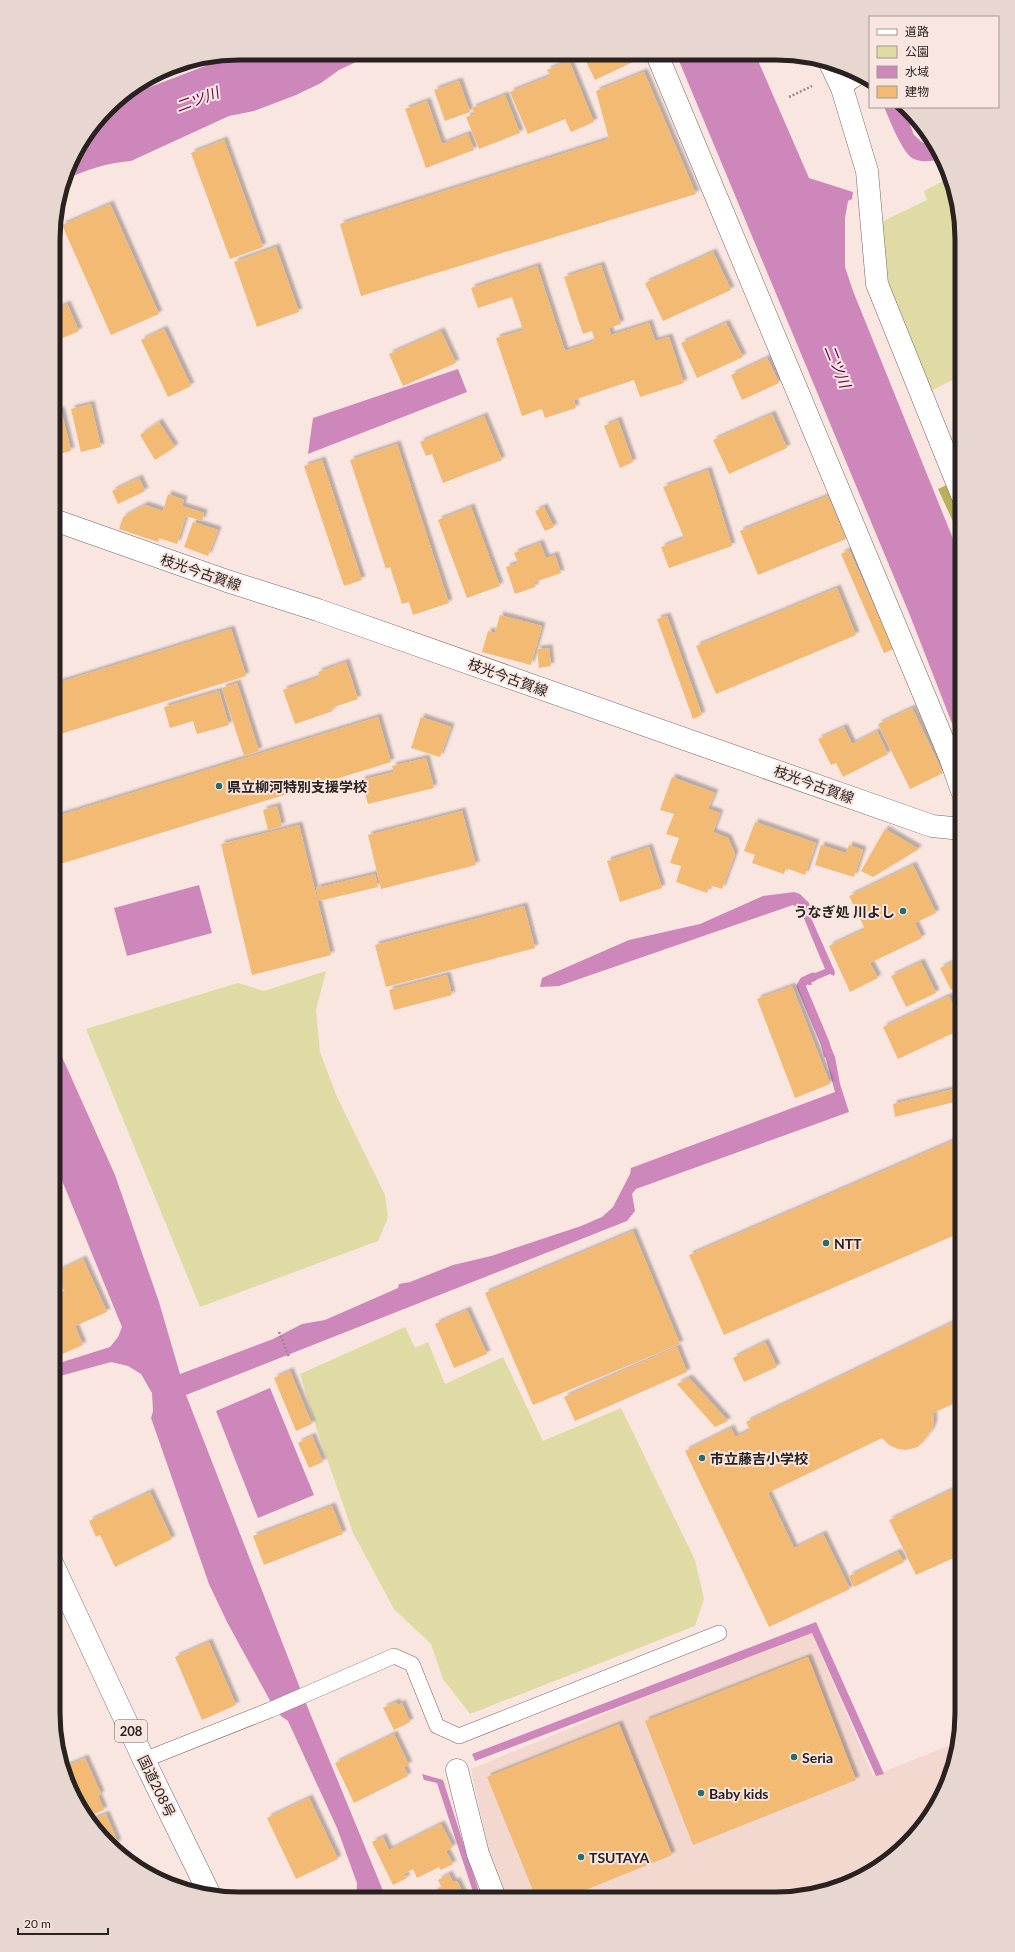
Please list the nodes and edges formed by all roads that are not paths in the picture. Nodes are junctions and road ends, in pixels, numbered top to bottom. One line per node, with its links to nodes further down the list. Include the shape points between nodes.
1 (659, 60): 7 (main road)
2 (833, 69): 4 (main road)
3 (856, 79): 4 (lane)
4 (842, 88): 5 (main road, via 868,171 878,284)
5 (955, 477)
6 (60, 522): 8 (main road, 枝光今古賀線, via 318,610 932,826)
7 (955, 772)
8 (955, 828)
9 (60, 1580): 11 (main road, 国道208号 / 208)
10 (719, 1633): 11 (lane, via 459,1736 437,1726 412,1664 394,1656 270,1710)
11 (144, 1760): 13 (main road, 国道208号 / 208)
12 (457, 1770): 14 (main road, via 478,1854)
13 (208, 1889)
14 (493, 1892)

